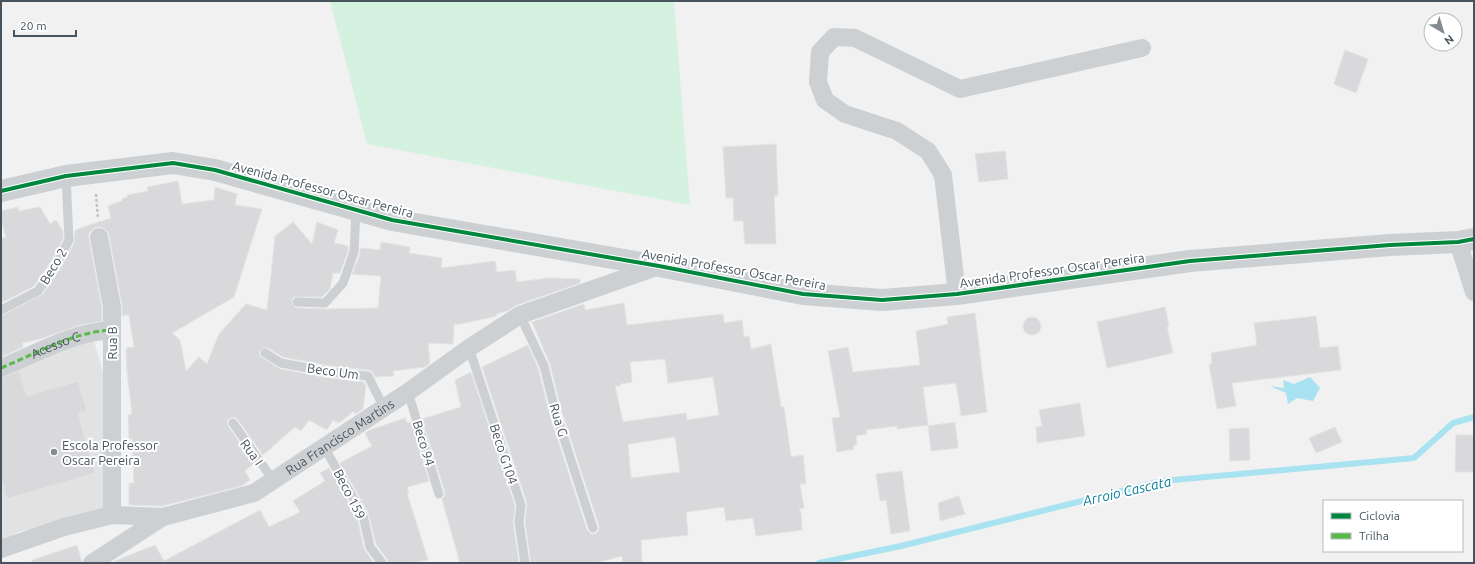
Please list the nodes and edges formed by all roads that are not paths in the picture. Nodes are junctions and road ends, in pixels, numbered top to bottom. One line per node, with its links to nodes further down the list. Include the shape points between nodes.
1 (1142, 48): 9 (street, via 960,89 855,38 834,37 820,52 818,82 825,100 845,114 897,131 928,151 943,175)
2 (66, 176): 3 (main road, Avenida Professor Oscar Pereira); 4 (main road, Avenida Professor Oscar Pereira, via 173,163 215,170); 11 (lane, Beco 2, via 69,240 38,291)
3 (1, 191)
4 (356, 211): 7 (main road, Avenida Professor Oscar Pereira, via 392,220); 10 (lane, via 354,252 343,283 325,303)
5 (99, 237): 13 (street, Rua B, via 112,307)
6 (1466, 240): 8 (street); 9 (main road, Avenida Professor Oscar Pereira, via 1190,261)
7 (659, 266): 9 (main road, Avenida Professor Oscar Pereira, via 803,294 882,300); 12 (street, Rua Francisco Martins)
8 (1474, 292)
9 (957, 294)
10 (297, 302)
11 (1, 310)
12 (520, 315): 14 (street, Rua Francisco Martins); 25 (lane, Rua G, via 544,366 556,414)
13 (112, 330): 16 (street, Acesso C, via 97,331 69,339); 23 (street, Rua B)
14 (469, 348): 17 (street, Rua Francisco Martins); 29 (lane, Beco G104, via 521,506 519,522)
15 (265, 353): 18 (lane, Beco Um, via 281,363 368,376)
16 (1, 368)
17 (408, 392): 18 (street, Rua Francisco Martins); 22 (lane, Beco 94)
18 (384, 408): 20 (street, Rua Francisco Martins)
19 (232, 423): 21 (lane, Rua I)
20 (324, 447): 21 (street, Rua Francisco Martins); 28 (lane, Beco 159, via 363,515 370,547)
21 (273, 480): 24 (street, Rua Francisco Martins, via 254,493)
22 (439, 494)
23 (112, 515): 24 (street, Rua Francisco Martins); 26 (street, Rua Francisco Martins, via 64,527)
24 (163, 517): 27 (street)
25 (593, 528)
26 (1, 549)
27 (92, 563)
28 (382, 563)
29 (525, 563)

